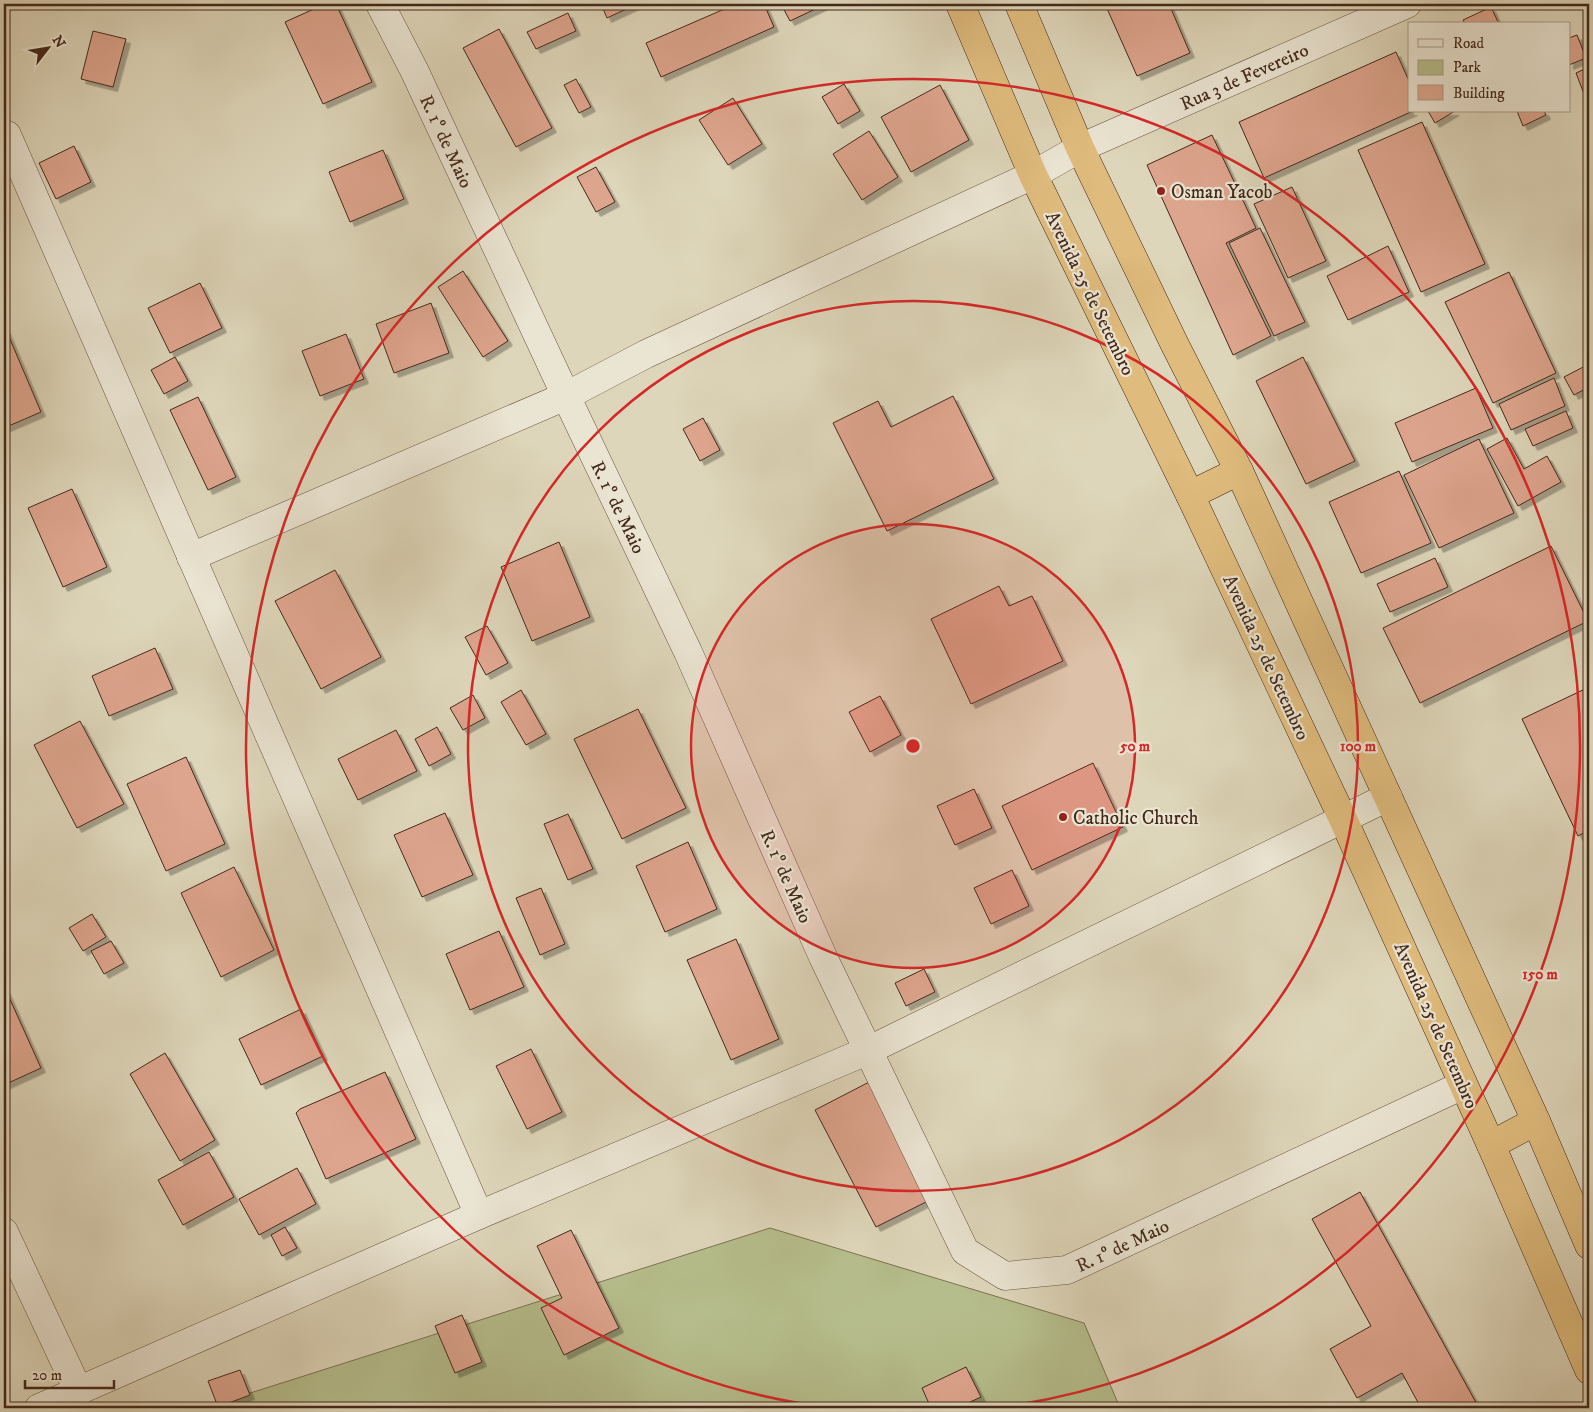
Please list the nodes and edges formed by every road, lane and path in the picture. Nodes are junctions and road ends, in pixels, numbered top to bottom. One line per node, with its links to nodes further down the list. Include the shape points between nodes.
1 (380, 4): 8 (street, R. 1º de Maio)
2 (960, 4): 7 (highway, Avenida 25 de Setembro)
3 (1019, 4): 6 (highway)
4 (1407, 4): 6 (street, Rua 3 de Fevereiro)
5 (7, 135): 11 (street)
6 (1080, 148): 7 (street, Rua 3 de Fevereiro); 9 (highway)
7 (1033, 175): 8 (street, Rua 3 de Fevereiro, via 646,354); 10 (highway, Avenida 25 de Setembro)
8 (566, 396): 11 (street, Rua 3 de Fevereiro); 14 (street, R. 1º de Maio, via 688,652 823,957)
9 (1239, 471): 10 (highway); 12 (highway)
10 (1190, 495): 13 (highway, Avenida 25 de Setembro)
11 (191, 557): 18 (street)
12 (1388, 797): 13 (street); 16 (highway)
13 (1343, 819): 14 (street); 15 (highway, Avenida 25 de Setembro)
14 (868, 1050): 15 (street, R. 1º de Maio, via 965,1251 1005,1276 1067,1270); 18 (street)
15 (1463, 1084): 17 (highway, Avenida 25 de Setembro)
16 (1536, 1121): 17 (highway); 20 (highway)
17 (1492, 1145): 21 (highway, Avenida 25 de Setembro)
18 (479, 1215): 22 (street)
19 (4, 1232): 22 (street)
20 (1589, 1245)
21 (1589, 1370)
22 (79, 1392): 23 (street)
23 (40, 1408)

